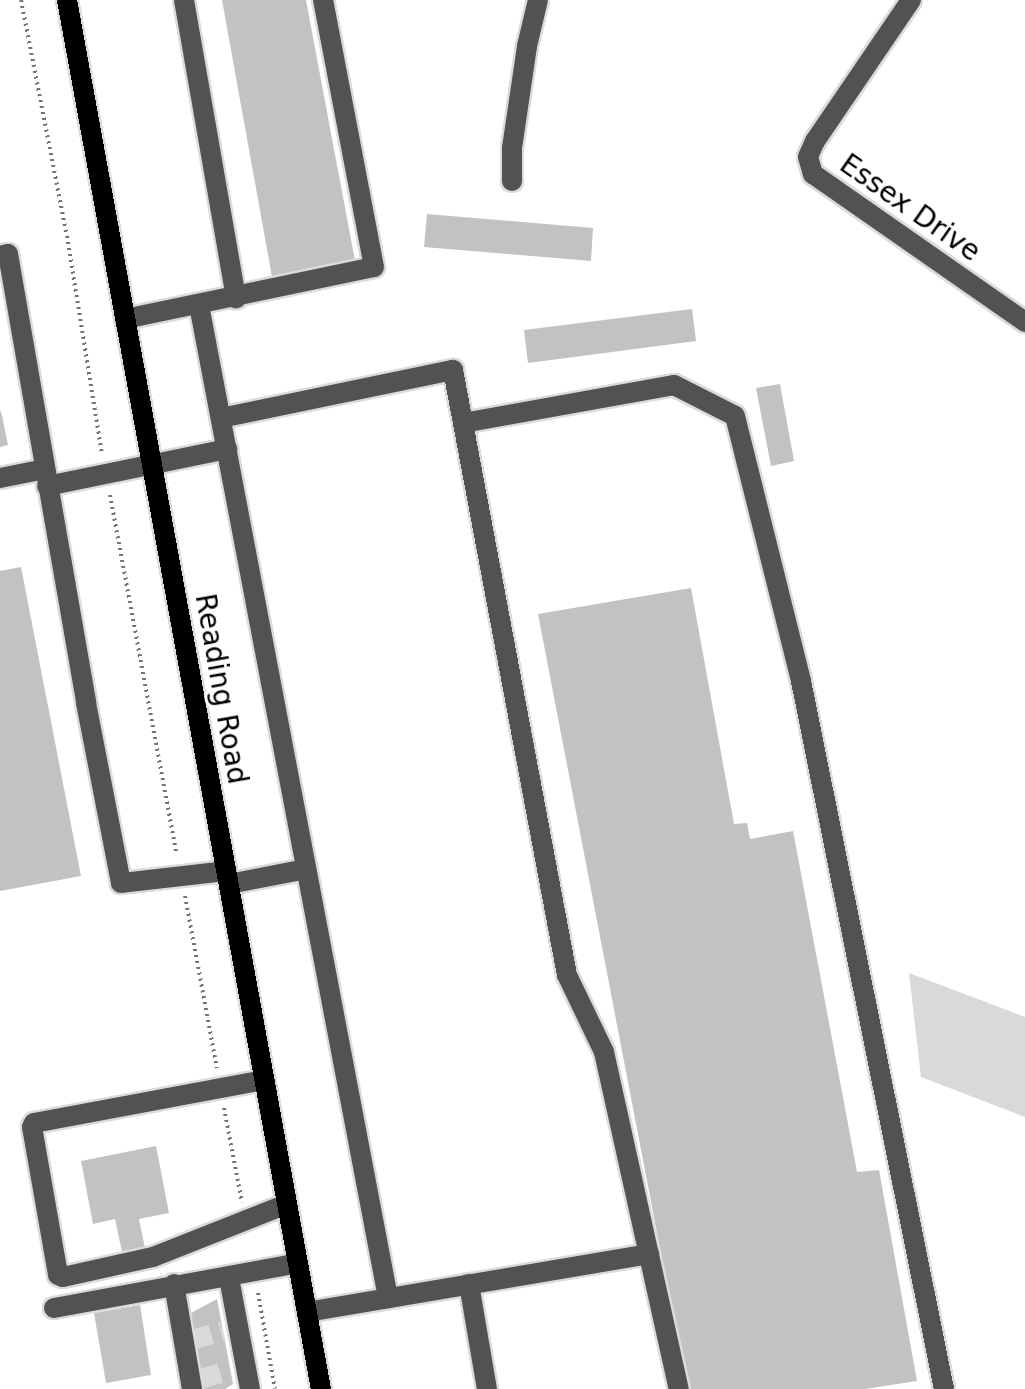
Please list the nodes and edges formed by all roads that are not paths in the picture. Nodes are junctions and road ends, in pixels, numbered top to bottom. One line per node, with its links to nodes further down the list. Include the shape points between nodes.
1 (67, 0): 10 (main road, Reading Road)
2 (184, 0): 8 (street)
3 (323, 0): 8 (street, via 374,267)
4 (538, 0): 6 (street, via 512,148)
5 (911, 0): 11 (street, Essex Drive, via 815,141 808,157 813,174)
6 (512, 181)
7 (0, 256): 17 (street, via 8,254)
8 (236, 298): 9 (street)
9 (199, 305): 10 (street); 12 (street)
10 (125, 319): 15 (main road, Reading Road)
11 (1025, 322)
12 (221, 418): 13 (street, via 453,370); 14 (street)
13 (463, 423): 22 (street, via 567,975 604,1052); 35 (street, via 674,385 735,416 801,681)
14 (227, 449): 15 (street); 18 (street)
15 (152, 465): 17 (street); 19 (main road, Reading Road)
16 (0, 478): 17 (street)
17 (46, 478): 19 (street, via 121,883 181,874)
18 (306, 869): 19 (street); 27 (street)
19 (227, 878): 20 (main road, Reading Road)
20 (264, 1080): 21 (main road, Reading Road); 21 (street, via 34,1123 58,1275 153,1257)
21 (287, 1204): 23 (main road, Reading Road)
22 (649, 1254): 26 (street); 34 (street)
23 (298, 1263): 24 (street); 29 (main road, Reading Road)
24 (229, 1278): 25 (street); 31 (street, via 238,1368)
25 (174, 1284): 28 (street); 30 (street)
26 (469, 1284): 27 (street); 33 (street)
27 (388, 1298): 29 (street)
28 (54, 1308)
29 (307, 1312): 32 (main road, Reading Road)
30 (195, 1384)
31 (250, 1389)
32 (321, 1389)
33 (487, 1389)
34 (679, 1389)
35 (944, 1389)

